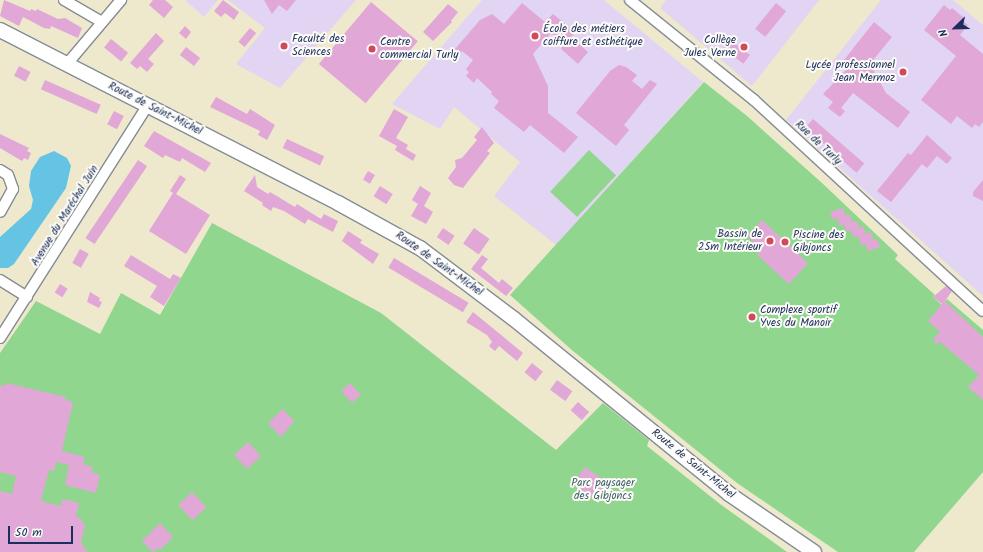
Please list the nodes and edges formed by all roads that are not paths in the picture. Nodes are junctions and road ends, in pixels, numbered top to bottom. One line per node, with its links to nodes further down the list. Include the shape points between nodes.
1 (64, 0): 4 (street)
2 (121, 0): 4 (street)
3 (630, 0): 12 (street, Rue de Turly, via 754,100)
4 (102, 22): 6 (street)
5 (0, 30): 6 (street, Route de Saint-Michel)
6 (67, 64): 7 (street, Route de Saint-Michel)
7 (148, 105): 11 (street, Avenue du Maréchal Juin); 14 (street, Route de Saint-Michel, via 387,228 420,248 514,318 729,494)
8 (0, 170): 9 (street, via 8,175 13,189)
9 (0, 212)
10 (0, 280): 11 (street)
11 (27, 297): 13 (street, Avenue du Maréchal Juin)
12 (983, 311)
13 (0, 338)
14 (814, 552)

